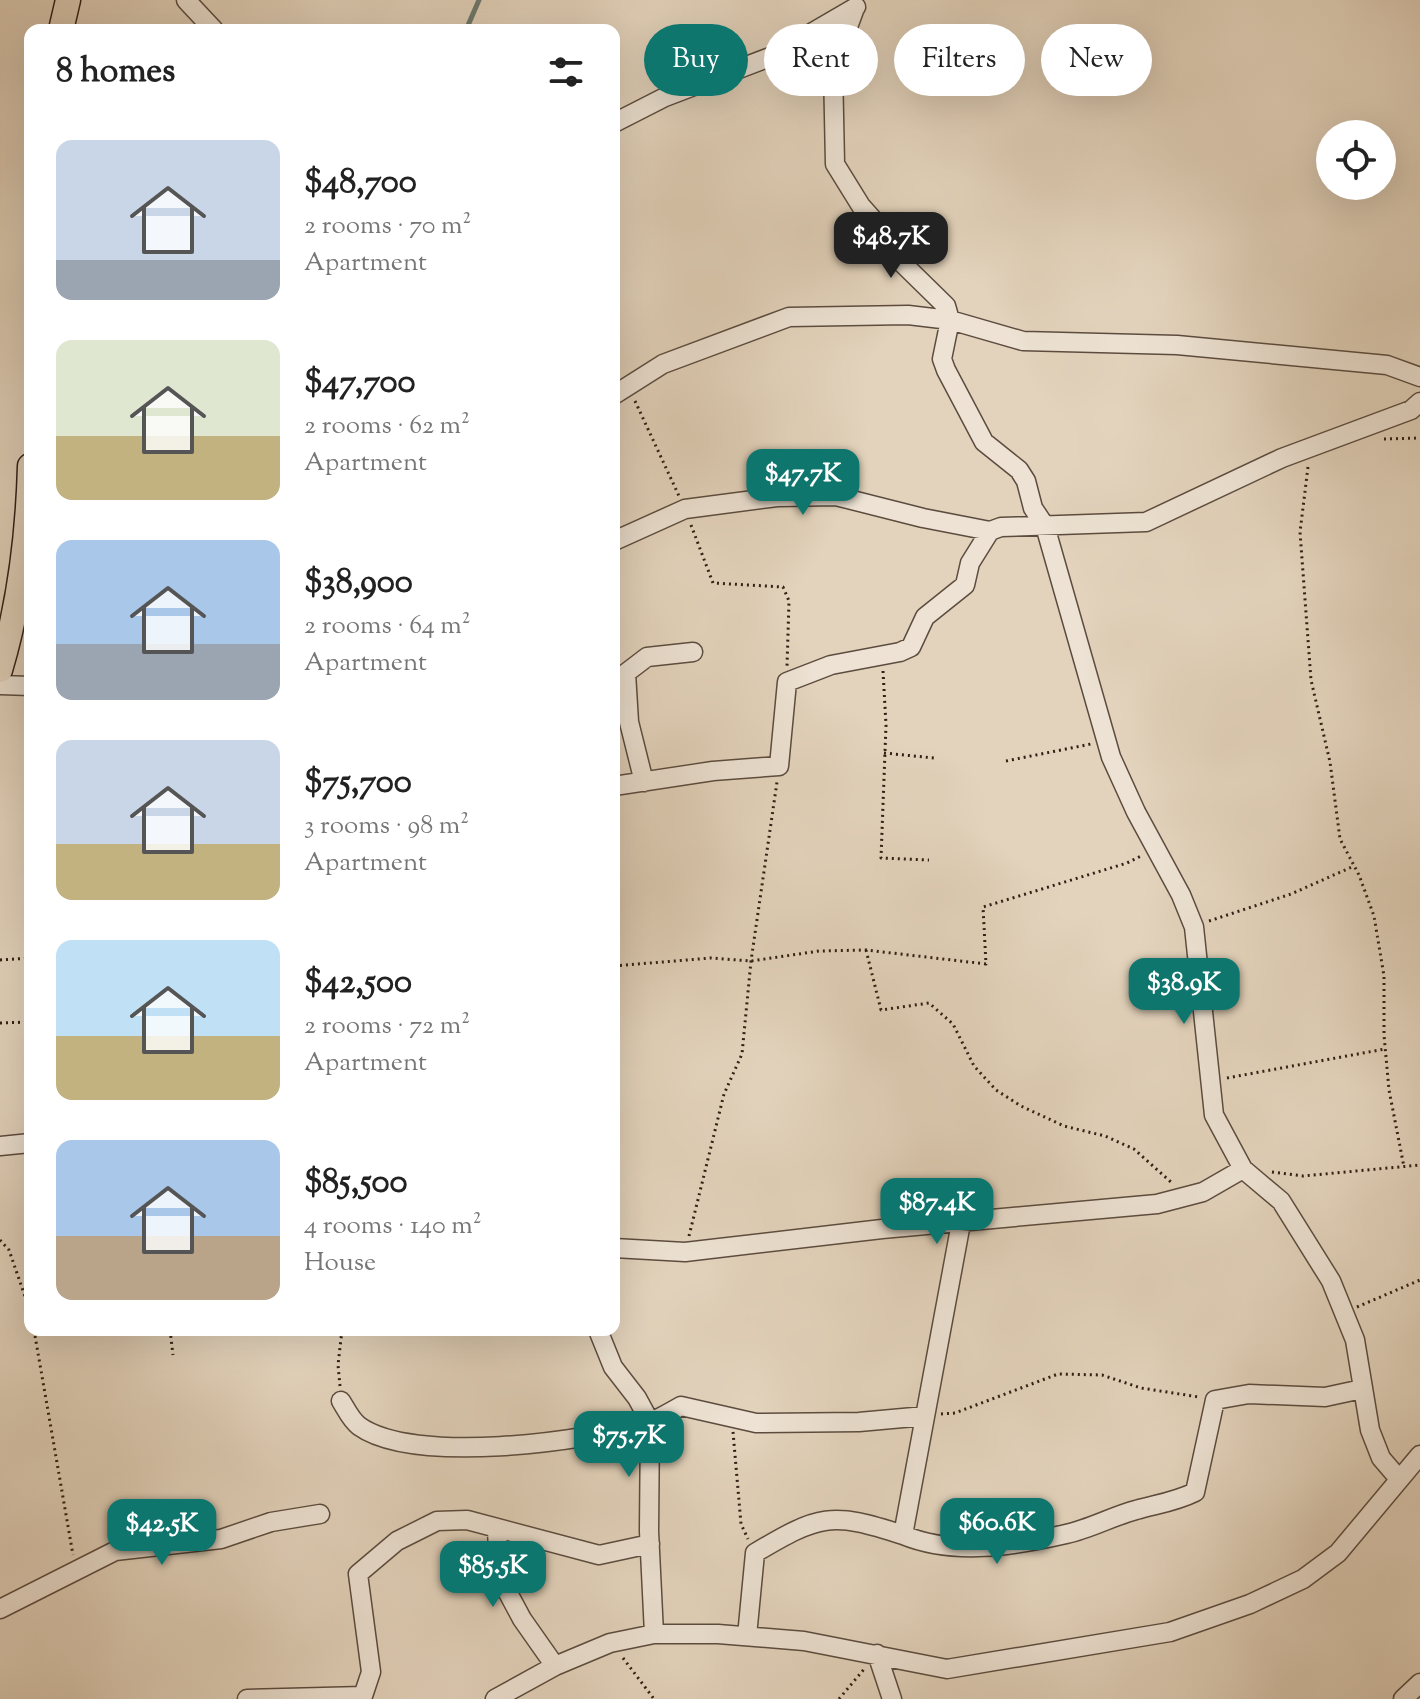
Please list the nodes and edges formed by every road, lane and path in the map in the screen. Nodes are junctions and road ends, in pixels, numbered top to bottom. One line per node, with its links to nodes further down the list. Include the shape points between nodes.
1 (68, 0): 5 (main road)
2 (186, 0): 4 (street)
3 (860, 4): 6 (street, via 770,57); 7 (street, via 833,68 835,164 897,258 946,306)
4 (202, 22)
5 (62, 24)
6 (620, 120)
7 (950, 320): 8 (street, via 1023,341 1206,348 1387,365); 9 (street, via 908,315 789,317 663,364); 13 (street, via 942,359 946,370 984,442 1026,481 1033,508)
8 (1420, 377)
9 (621, 390): 12 (path)
10 (1420, 402): 11 (street)
11 (1310, 447): 13 (street, via 1146,522); 32 (path, via 1300,532 1311,680 1340,839)
12 (685, 509): 14 (street, via 777,497 836,496); 15 (street); 20 (path, via 713,583 783,587 789,601)
13 (1045, 526): 14 (street); 23 (street)
14 (990, 531): 18 (street, via 970,563 965,585 925,617 911,647)
15 (620, 538)
16 (24, 559): 19 (main road, via 16,617)
17 (693, 652): 28 (street, via 647,657 626,673 629,722)
18 (882, 655): 20 (street, via 831,665); 24 (path)
19 (0, 670)
20 (787, 682): 27 (street)
21 (0, 685): 22 (street)
22 (24, 686)
23 (1107, 741): 26 (path); 30 (street)
24 (884, 753): 25 (path); 31 (path, via 881,858)
25 (934, 758)
26 (1006, 761)
27 (779, 766): 28 (street); 37 (path)
28 (644, 782): 29 (street)
29 (620, 785)
30 (1157, 848): 33 (street); 34 (path, via 1127,863 983,907 986,964)
31 (929, 860)
32 (1354, 866): 33 (path); 41 (path, via 1374,916 1384,976)
33 (1194, 927): 42 (street)
34 (866, 950): 37 (path); 48 (path, via 881,1010 929,1003 953,1024 974,1066 996,1090 1064,1126 1134,1149)
35 (24, 958): 36 (path)
36 (0, 960)
37 (751, 961): 38 (path, via 711,958); 52 (path, via 742,1054 724,1094)
38 (620, 966)
39 (24, 1022): 40 (path)
40 (0, 1023)
41 (1385, 1049): 42 (path); 46 (path)
42 (1211, 1081): 47 (street, via 1214,1115)
43 (24, 1144): 44 (street)
44 (0, 1146)
45 (1420, 1165): 46 (path)
46 (1404, 1167): 47 (path, via 1303,1176)
47 (1243, 1169): 49 (street, via 1203,1192 1157,1204); 55 (street, via 1281,1201)
48 (1173, 1184)
49 (961, 1223): 52 (street); 64 (street)
50 (0, 1240): 54 (path, via 9,1250)
51 (620, 1248): 52 (street)
52 (685, 1252)
53 (1420, 1280): 55 (path)
54 (24, 1294)
55 (1346, 1311): 61 (street, via 1362,1368)
56 (35, 1336): 74 (path)
57 (171, 1336): 60 (path)
58 (341, 1336): 63 (path)
59 (600, 1336): 66 (street, via 613,1367)
60 (173, 1355)
61 (1362, 1389): 62 (street, via 1325,1397 1261,1393); 68 (street, via 1381,1458)
62 (1215, 1400): 64 (path, via 1141,1388 1102,1375 1058,1374 955,1413); 71 (street, via 1195,1492 1173,1503 1135,1510 1068,1534 962,1549)
63 (341, 1401): 66 (street, via 356,1424 376,1436 421,1444 511,1448)
64 (925, 1416): 65 (street, via 770,1423); 71 (street)
65 (731, 1417): 66 (street, via 681,1406); 73 (path, via 741,1524)
66 (650, 1422): 72 (street)
67 (1420, 1455): 68 (street)
68 (1399, 1479): 79 (street, via 1338,1553 1303,1579 1170,1632 947,1669)
69 (320, 1514): 74 (street, via 271,1522 221,1539 115,1551)
70 (497, 1529): 72 (street, via 599,1555); 80 (street, via 499,1576); 82 (street, via 467,1520 437,1521 397,1541 358,1574 371,1672 363,1696)
71 (903, 1535): 73 (street, via 862,1521 826,1518)
72 (650, 1544): 76 (street)
73 (755, 1553): 77 (street)
74 (75, 1569): 75 (street)
75 (0, 1609)
76 (654, 1634): 77 (street); 78 (street)
77 (747, 1636): 79 (street)
78 (610, 1643): 80 (street); 84 (path)
79 (877, 1654): 85 (path); 86 (street)
80 (555, 1666): 83 (street)
81 (1420, 1683): 87 (street)
82 (247, 1699)
83 (495, 1699)
84 (654, 1699)
85 (839, 1699)
86 (892, 1699)
87 (1403, 1699)

